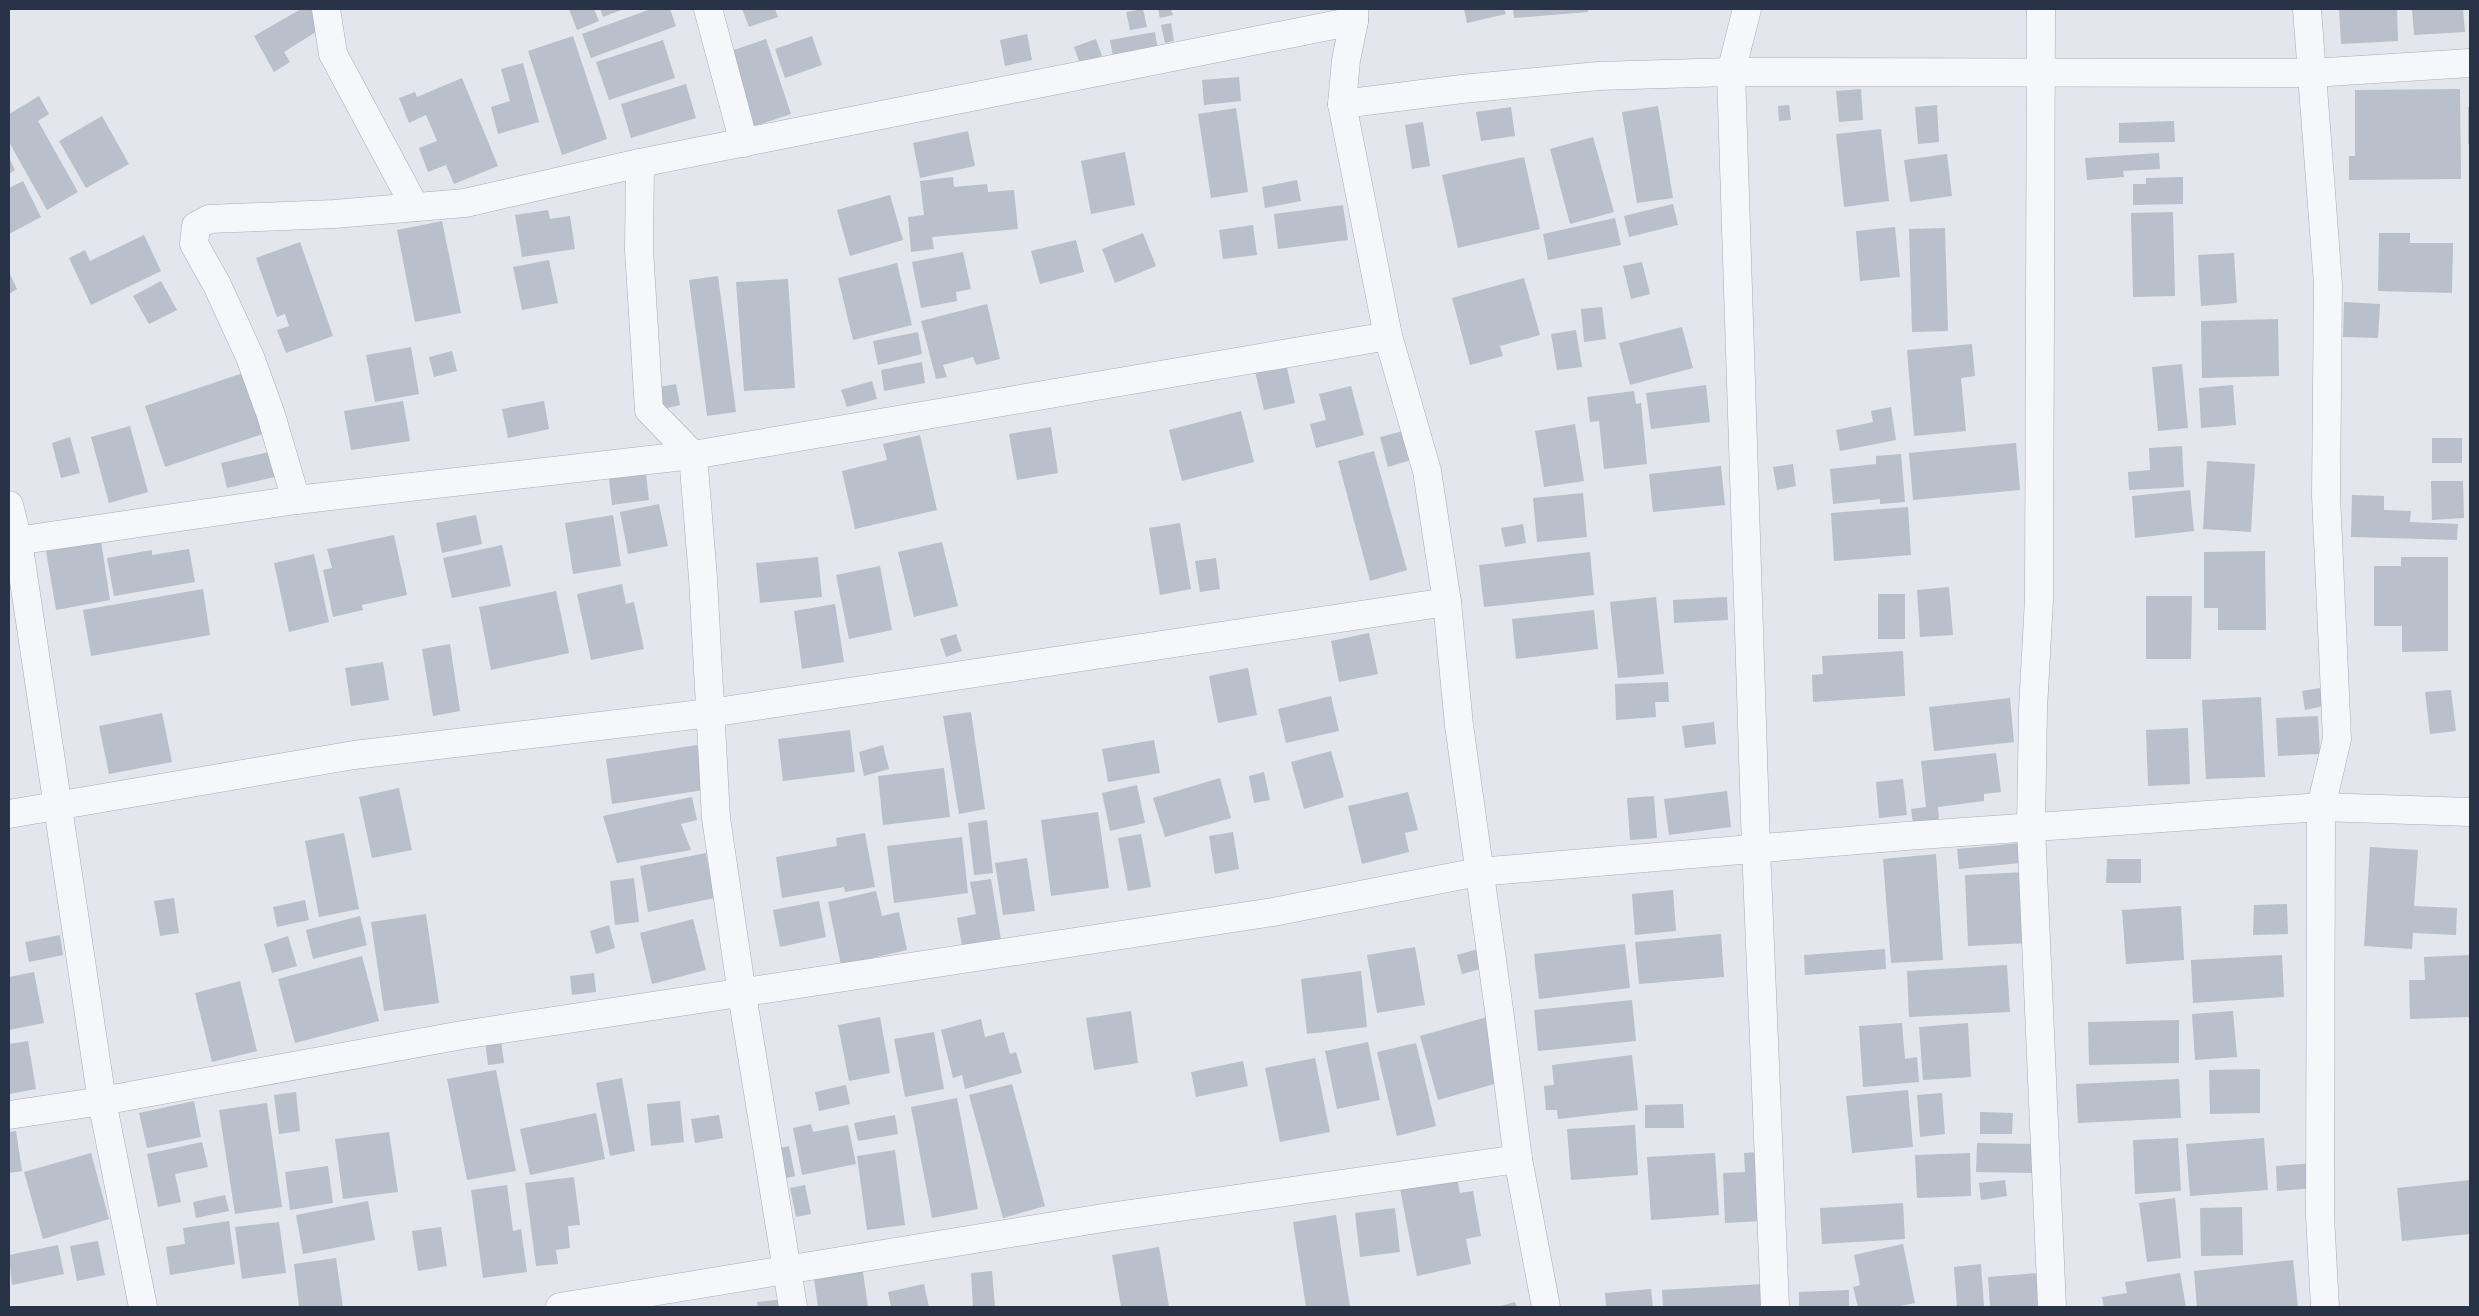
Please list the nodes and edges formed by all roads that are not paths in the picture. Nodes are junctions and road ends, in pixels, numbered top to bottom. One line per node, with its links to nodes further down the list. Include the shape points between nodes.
1 (326, 9): 14 (street, via 333,54)
2 (708, 9): 12 (street)
3 (1747, 9): 8 (street)
4 (2041, 9): 9 (street)
5 (2307, 9): 10 (street)
6 (1354, 15): 11 (street); 12 (street)
7 (2470, 63): 10 (street)
8 (1732, 72): 9 (street); 11 (street, via 1598,76); 27 (street)
9 (2041, 72): 10 (street); 26 (street, via 2038,600)
10 (2312, 73): 23 (street, via 2328,284 2326,495 2337,739)
11 (1342, 104): 15 (street)
12 (744, 143): 13 (street)
13 (640, 163): 14 (street, via 465,203); 16 (street, via 639,250 649,410)
14 (415, 207): 17 (street, via 209,219 196,226 194,244 250,357 272,415)
15 (1388, 336): 16 (street); 20 (street, via 1427,471)
16 (693, 455): 17 (street); 21 (street)
17 (296, 500): 19 (street)
18 (9, 505): 19 (street)
19 (13, 541): 22 (street)
20 (1447, 602): 21 (street); 28 (street)
21 (710, 713): 22 (street, via 354,755); 29 (street, via 716,818)
22 (58, 805): 25 (street); 30 (street)
23 (2321, 807): 24 (street); 26 (street); 40 (street, via 2320,1216)
24 (2470, 812)
25 (9, 814)
26 (2031, 827): 27 (street); 39 (street)
27 (1756, 848): 28 (street); 38 (street)
28 (1478, 872): 29 (street, via 1273,912); 32 (street)
29 (742, 994): 30 (street, via 462,1035); 33 (street)
30 (102, 1101): 31 (street); 34 (street)
31 (9, 1115)
32 (1518, 1159): 33 (street, via 1109,1217); 37 (street)
33 (786, 1270): 35 (street); 36 (street)
34 (143, 1307)
35 (560, 1307)
36 (794, 1307)
37 (1546, 1307)
38 (1775, 1307)
39 (2052, 1307)
40 (2325, 1307)

